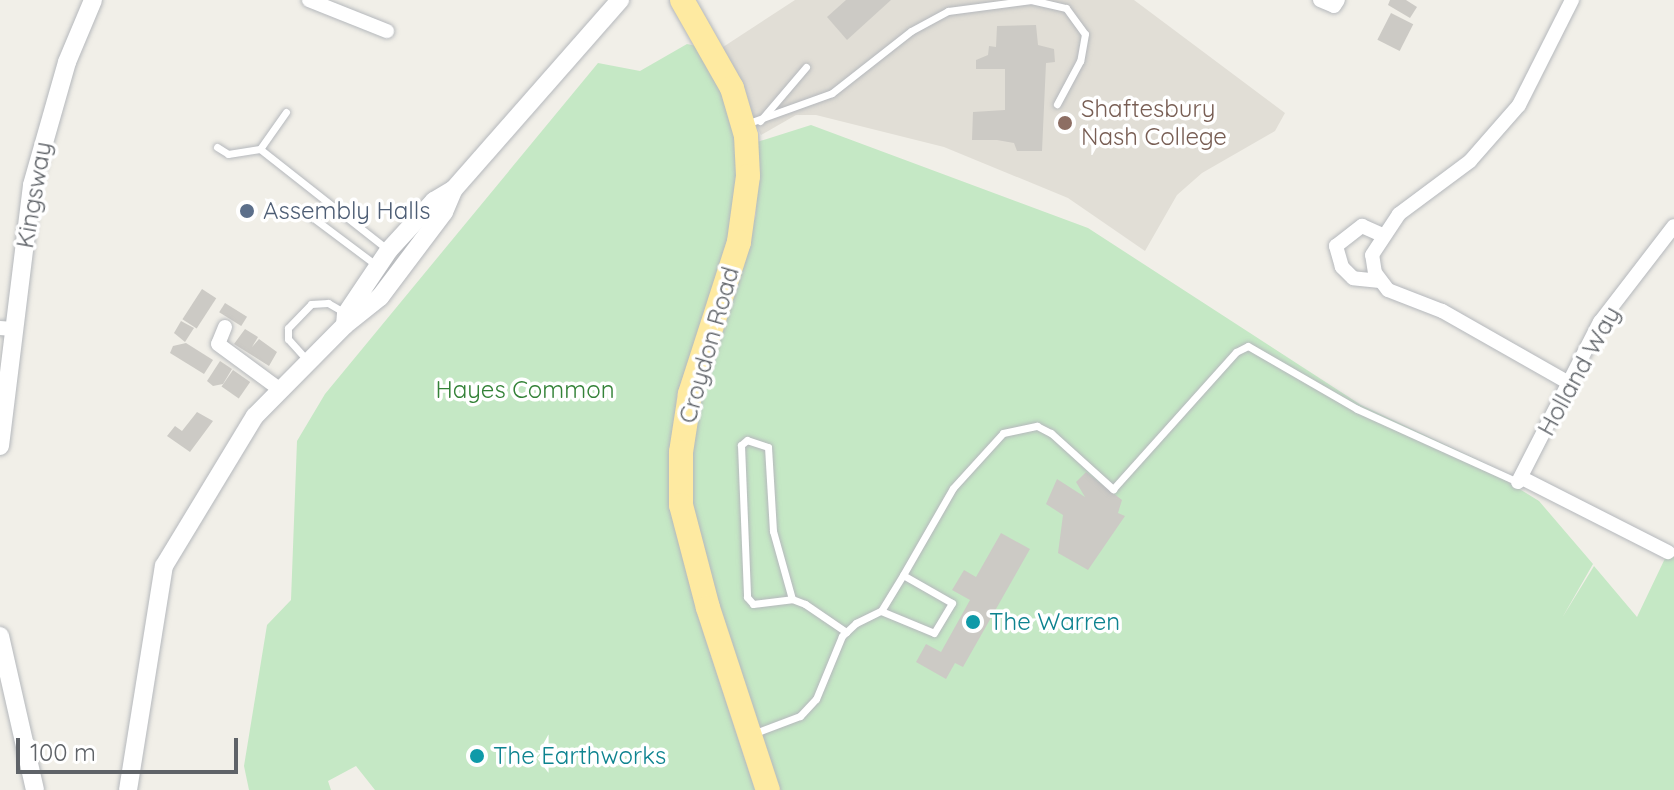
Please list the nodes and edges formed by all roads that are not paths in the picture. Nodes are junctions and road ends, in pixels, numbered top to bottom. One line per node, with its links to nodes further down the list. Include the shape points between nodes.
1 (93, 0): 24 (street, Kingsway, via 67,62 32,185)
2 (309, 0): 8 (street)
3 (620, 0): 15 (street)
4 (682, 0): 12 (highway, Croydon Road)
5 (1320, 0): 6 (street, via 1334,6)
6 (1338, 0)
7 (1572, 0): 18 (street, via 1519,105 1470,161 1399,214)
8 (387, 31)
9 (806, 67): 12 (lane)
10 (1057, 104): 12 (lane, via 1080,61 1085,34 1066,8 1031,0 948,11 911,31 832,93)
11 (286, 112): 14 (lane)
12 (751, 123): 36 (highway, Croydon Road, via 742,226 690,394 680,481 687,533)
13 (217, 147): 14 (lane, via 228,154)
14 (260, 149): 19 (lane)
15 (454, 189): 19 (street, via 434,201); 22 (street, via 444,212 380,297)
16 (304, 211): 20 (lane)
17 (1674, 226): 26 (street, Holland Way, via 1600,322)
18 (1384, 236): 21 (street, via 1372,255); 21 (street, via 1362,226 1336,246 1342,267 1353,278)
19 (389, 250): 20 (street)
20 (377, 265): 22 (street)
21 (1380, 281): 26 (street, via 1388,290 1442,311)
22 (345, 319): 25 (street); 25 (lane, via 328,303 311,304 288,328 288,339)
23 (225, 327): 27 (street, via 218,344)
24 (6, 329): 28 (street, Kingsway)
25 (307, 360): 27 (street)
26 (1569, 383): 29 (street, Holland Way)
27 (278, 388): 38 (street, via 255,416 164,566)
28 (0, 446)
29 (1520, 480): 30 (street); 31 (lane, via 1357,409 1248,346 1236,352 1113,489 1051,433 1037,426 1003,433 953,488)
30 (1668, 552)
31 (903, 575): 33 (lane); 33 (lane, via 952,603 934,633)
32 (792, 599): 32 (lane, via 773,531 766,443 741,445 747,597 753,604); 34 (lane)
33 (881, 611): 34 (lane)
34 (846, 632): 36 (lane, via 816,699 800,716)
35 (0, 636): 37 (street)
36 (750, 736): 39 (highway, Croydon Road)
37 (35, 790)
38 (128, 790)
39 (768, 790)

